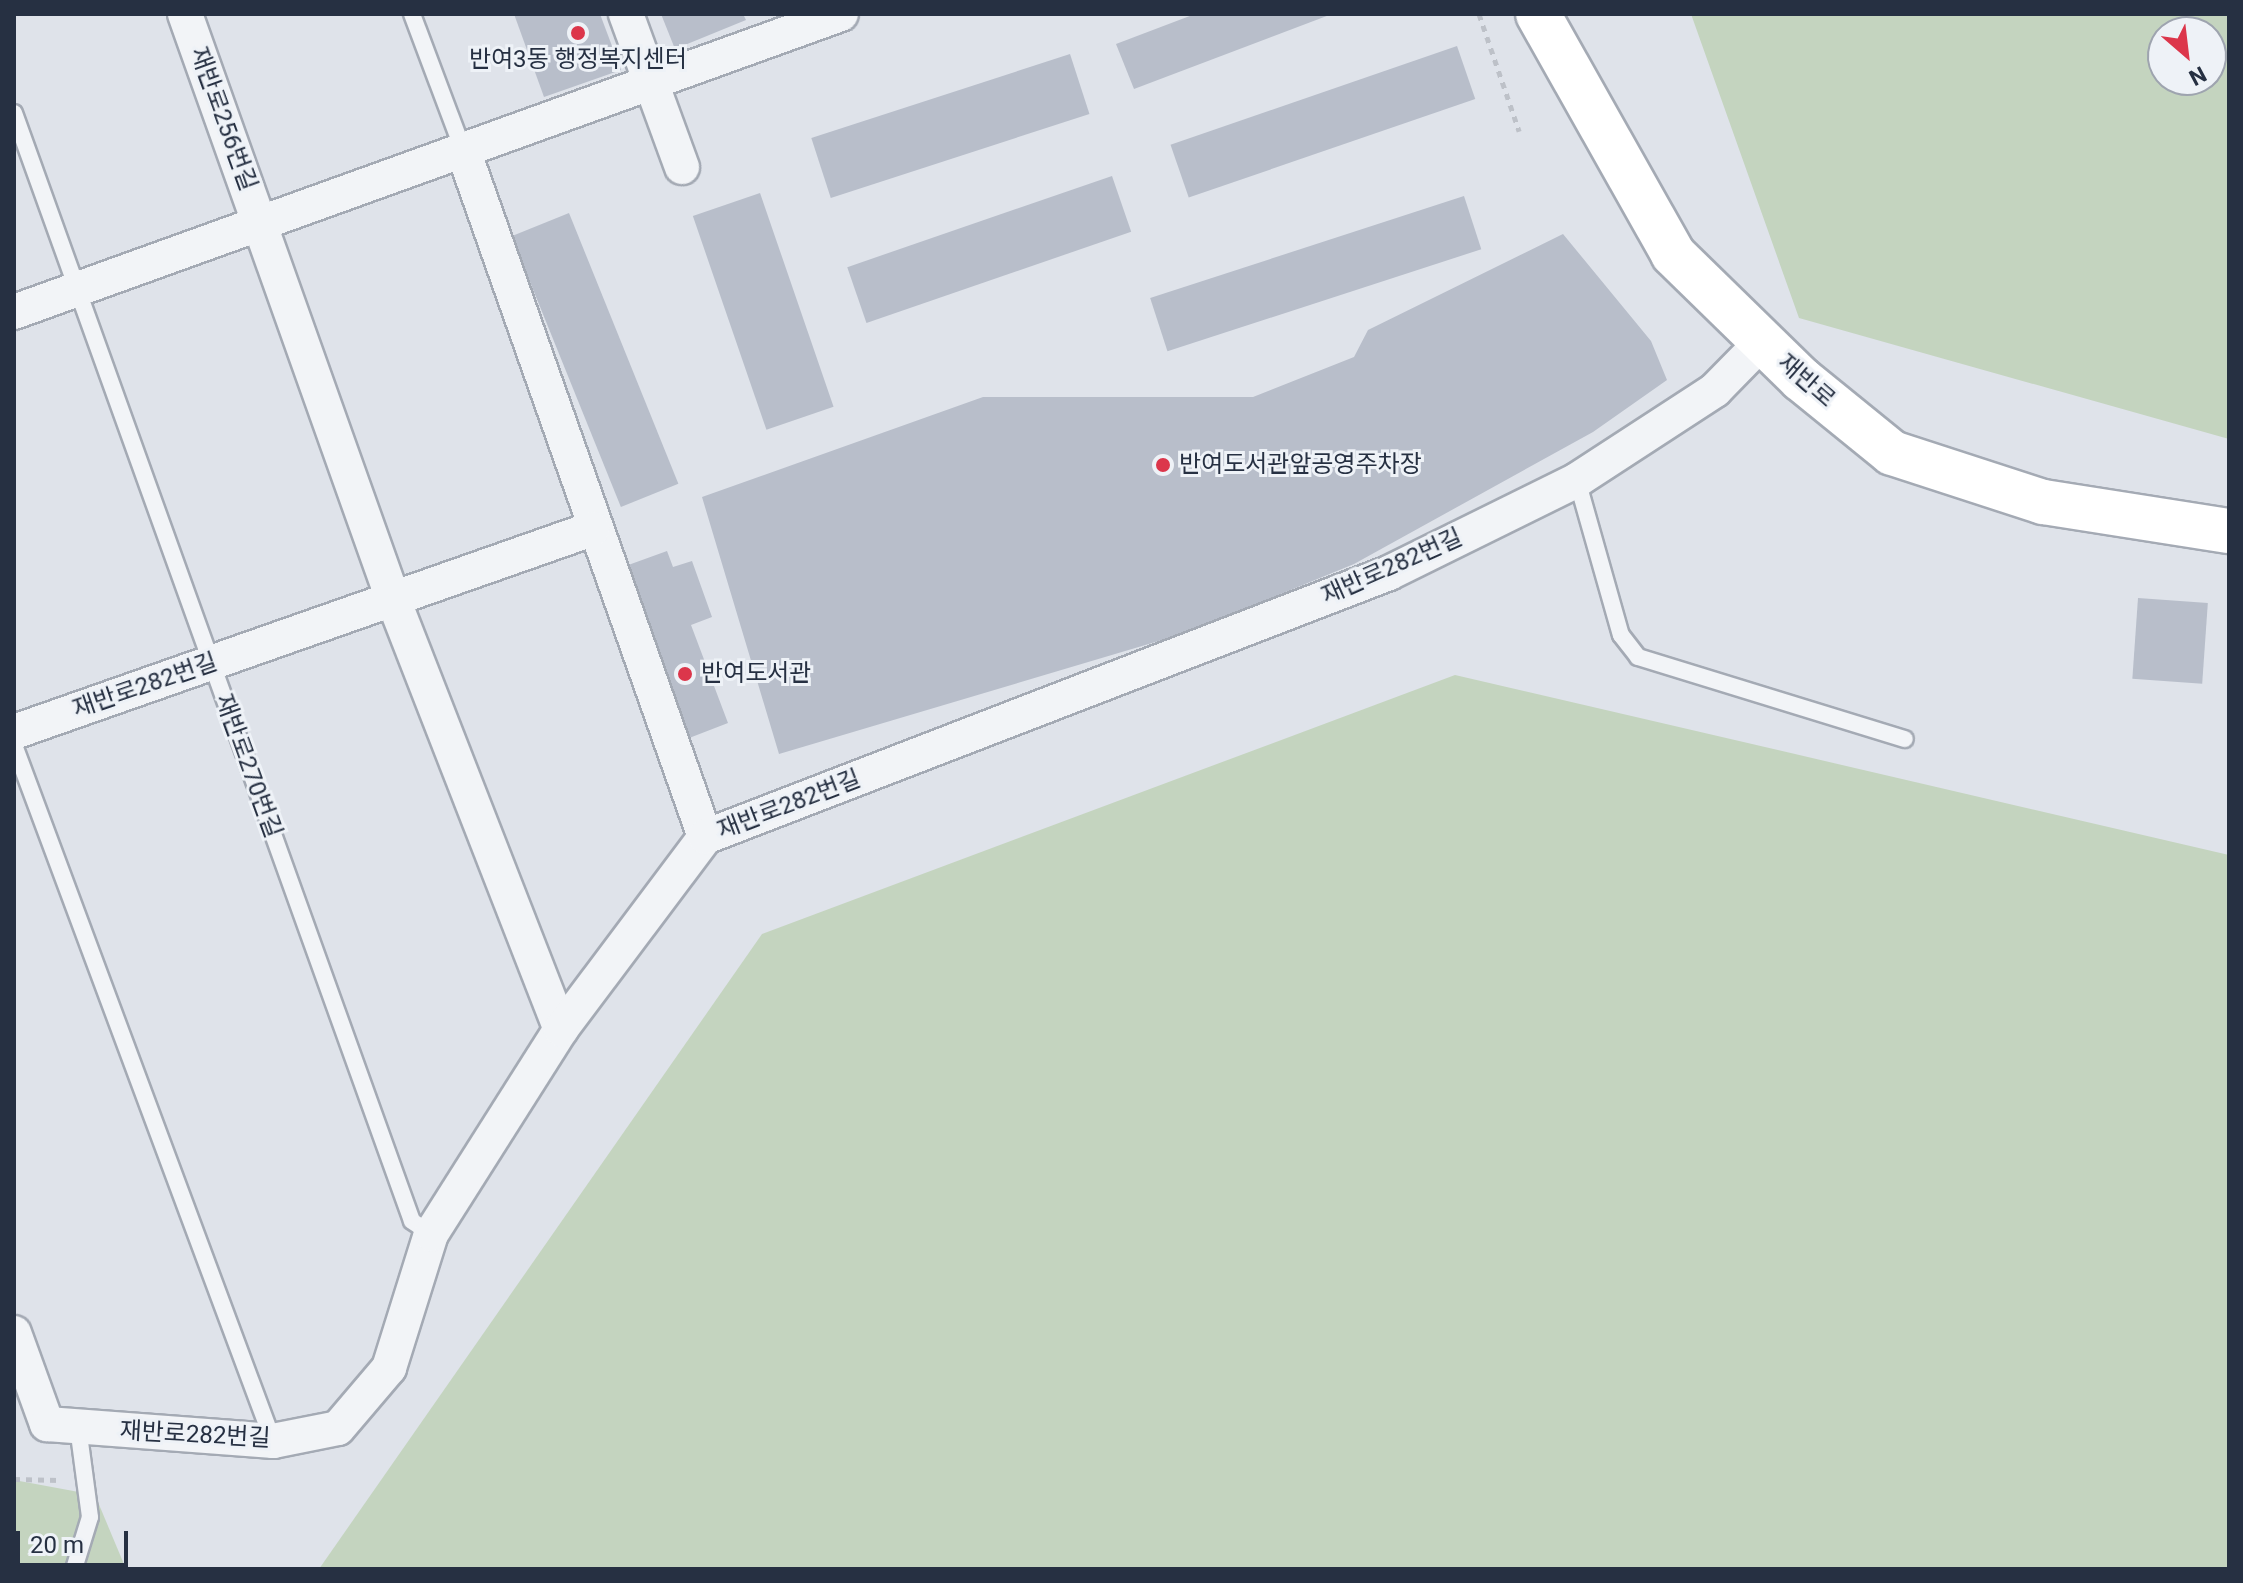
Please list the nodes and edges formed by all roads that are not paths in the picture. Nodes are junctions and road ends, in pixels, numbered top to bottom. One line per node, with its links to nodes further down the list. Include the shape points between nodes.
1 (185, 14): 10 (street, 재반로256번길)
2 (412, 14): 8 (lane)
3 (626, 14): 6 (street)
4 (841, 14): 6 (street)
5 (1538, 14): 13 (main road, 재반로, via 1673,254)
6 (651, 82): 8 (street); 9 (street)
7 (14, 113): 11 (lane)
8 (463, 150): 10 (street); 15 (street)
9 (682, 167)
10 (261, 223): 11 (street); 17 (street)
11 (79, 289): 12 (street); 18 (lane, 재반로270번길)
12 (14, 312)
13 (1762, 342): 14 (street, 재반로282번길, via 1715,390); 16 (main road, 재반로, via 1892,453 2043,502)
14 (1577, 480): 20 (lane, via 1621,635 1638,657); 22 (street, 재반로282번길, via 1389,573)
15 (592, 529): 17 (street, 재반로282번길); 22 (street)
16 (2229, 531)
17 (393, 599): 18 (street, 재반로282번길); 23 (street)
18 (211, 662): 19 (street, 재반로282번길); 24 (lane, 재반로270번길, via 412,1221)
19 (14, 732)
20 (1905, 739)
21 (14, 745): 27 (lane)
22 (705, 837): 23 (street, 재반로282번길)
23 (561, 1029): 24 (street, 재반로282번길)
24 (431, 1234): 27 (street, 재반로282번길, via 389,1368 338,1428)
25 (14, 1333): 26 (street, 재반로282번길, via 47,1424)
26 (78, 1427): 27 (street, 재반로282번길); 28 (lane, via 90,1517)
27 (273, 1441)
28 (74, 1569)

